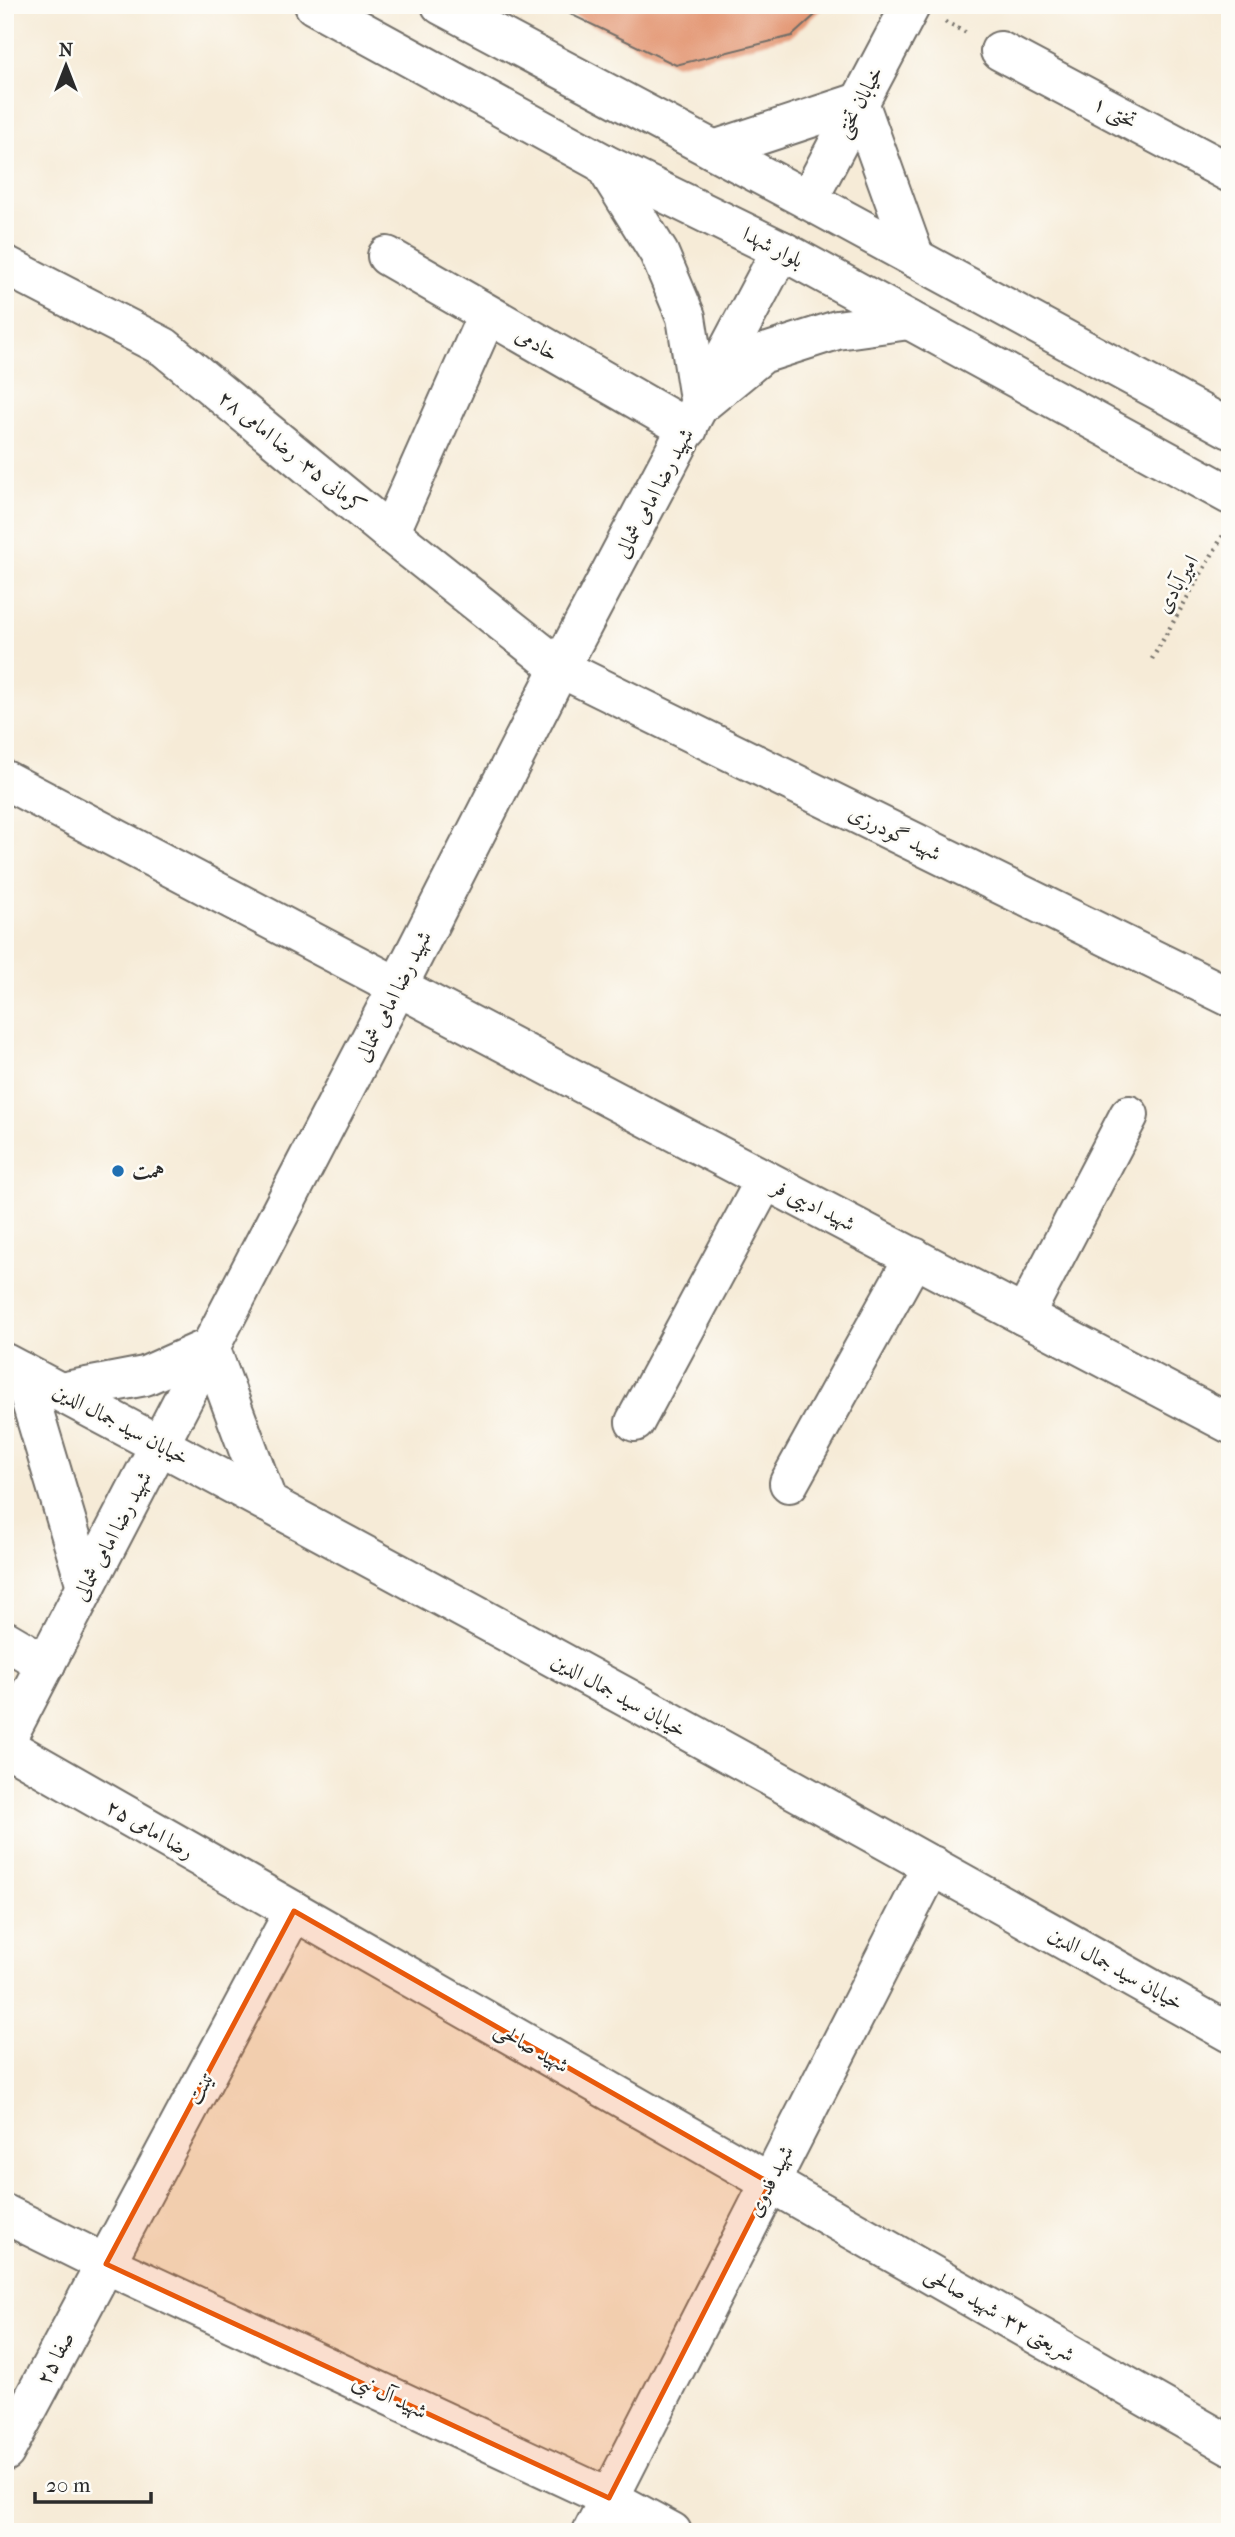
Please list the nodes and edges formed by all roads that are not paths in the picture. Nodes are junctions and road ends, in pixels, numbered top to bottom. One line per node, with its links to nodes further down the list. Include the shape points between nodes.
1 (314, 5): 7 (street, بلوار شهدا)
2 (441, 5): 6 (street)
3 (924, 12): 5 (street, خیابان تختی)
4 (1000, 51): 8 (street, تختی ١)
5 (859, 103): 6 (street); 9 (street, خیابان تختی); 12 (street)
6 (714, 150): 9 (street)
7 (603, 163): 10 (street, بلوار شهدا); 16 (street, via 659,253 686,317)
8 (1230, 173)
9 (808, 200): 10 (street, خیابان تختی); 12 (street)
10 (781, 250): 15 (street, بلوار شهدا); 16 (street, شهید رضا امامی شمالی)
11 (387, 256): 14 (street, خادمی)
12 (915, 258): 17 (street)
13 (5, 265): 19 (street, کرمانی ۳۵- رضا امامی ۲۸, via 164,347)
14 (487, 315): 16 (street, خادمی); 19 (street)
15 (909, 320): 16 (street, via 837,330 762,354); 18 (street, بلوار شهدا)
16 (694, 417): 20 (street, شهید رضا امامی شمالی)
17 (1230, 429)
18 (1230, 495)
19 (390, 533): 20 (street, کرمانی ۳۵- رضا امامی ۲۸)
20 (560, 668): 22 (street, شهید رضا امامی شمالی); 23 (street, شهید گودرزی)
21 (5, 780): 22 (street, شهید ادیبی فر)
22 (398, 986): 25 (street, شهید ادیبی فر); 28 (street, شهید رضا امامی شمالی)
23 (1230, 997)
24 (1129, 1115): 27 (street)
25 (765, 1180): 26 (street, شهید ادیبی فر); 31 (street)
26 (914, 1257): 27 (street, شهید ادیبی فر); 34 (street)
27 (1024, 1315): 32 (street, شهید ادیبی فر)
28 (211, 1347): 30 (street, via 145,1376); 33 (street, شهید رضا امامی شمالی); 35 (street)
29 (14, 1367): 30 (street, خیابان سید جمال الدین); 36 (street)
30 (61, 1392): 33 (street, خیابان سید جمال الدین)
31 (635, 1422)
32 (1230, 1424)
33 (160, 1445): 35 (street, خیابان سید جمال الدین); 36 (street, شهید رضا امامی شمالی)
34 (789, 1483)
35 (268, 1503): 40 (street, خیابان سید جمال الدین)
36 (86, 1587): 38 (street, شهید رضا امامی شمالی)
37 (5, 1640): 38 (street)
38 (46, 1664): 39 (street, شهید رضا امامی شمالی)
39 (5, 1744): 41 (street, رضا امامی ۲۵)
40 (932, 1865): 42 (street, خیابان سید جمال الدین); 43 (street, شهید فدوی)
41 (294, 1911): 43 (street, شهید صالحی); 45 (street, تینت)
42 (1230, 2033)
43 (770, 2183): 46 (street, شریعتی ۳۲- شهید صالحی); 48 (street, شهید فدوی)
44 (5, 2214): 45 (street, شهید آل نبی)
45 (106, 2264): 47 (street, صفا ۲۵); 48 (street, شهید آل نبی)
46 (1230, 2445)
47 (5, 2452)
48 (609, 2498): 49 (street, شهید فدوی); 50 (street, شهید آل نبی)
49 (592, 2532)
50 (672, 2532)

